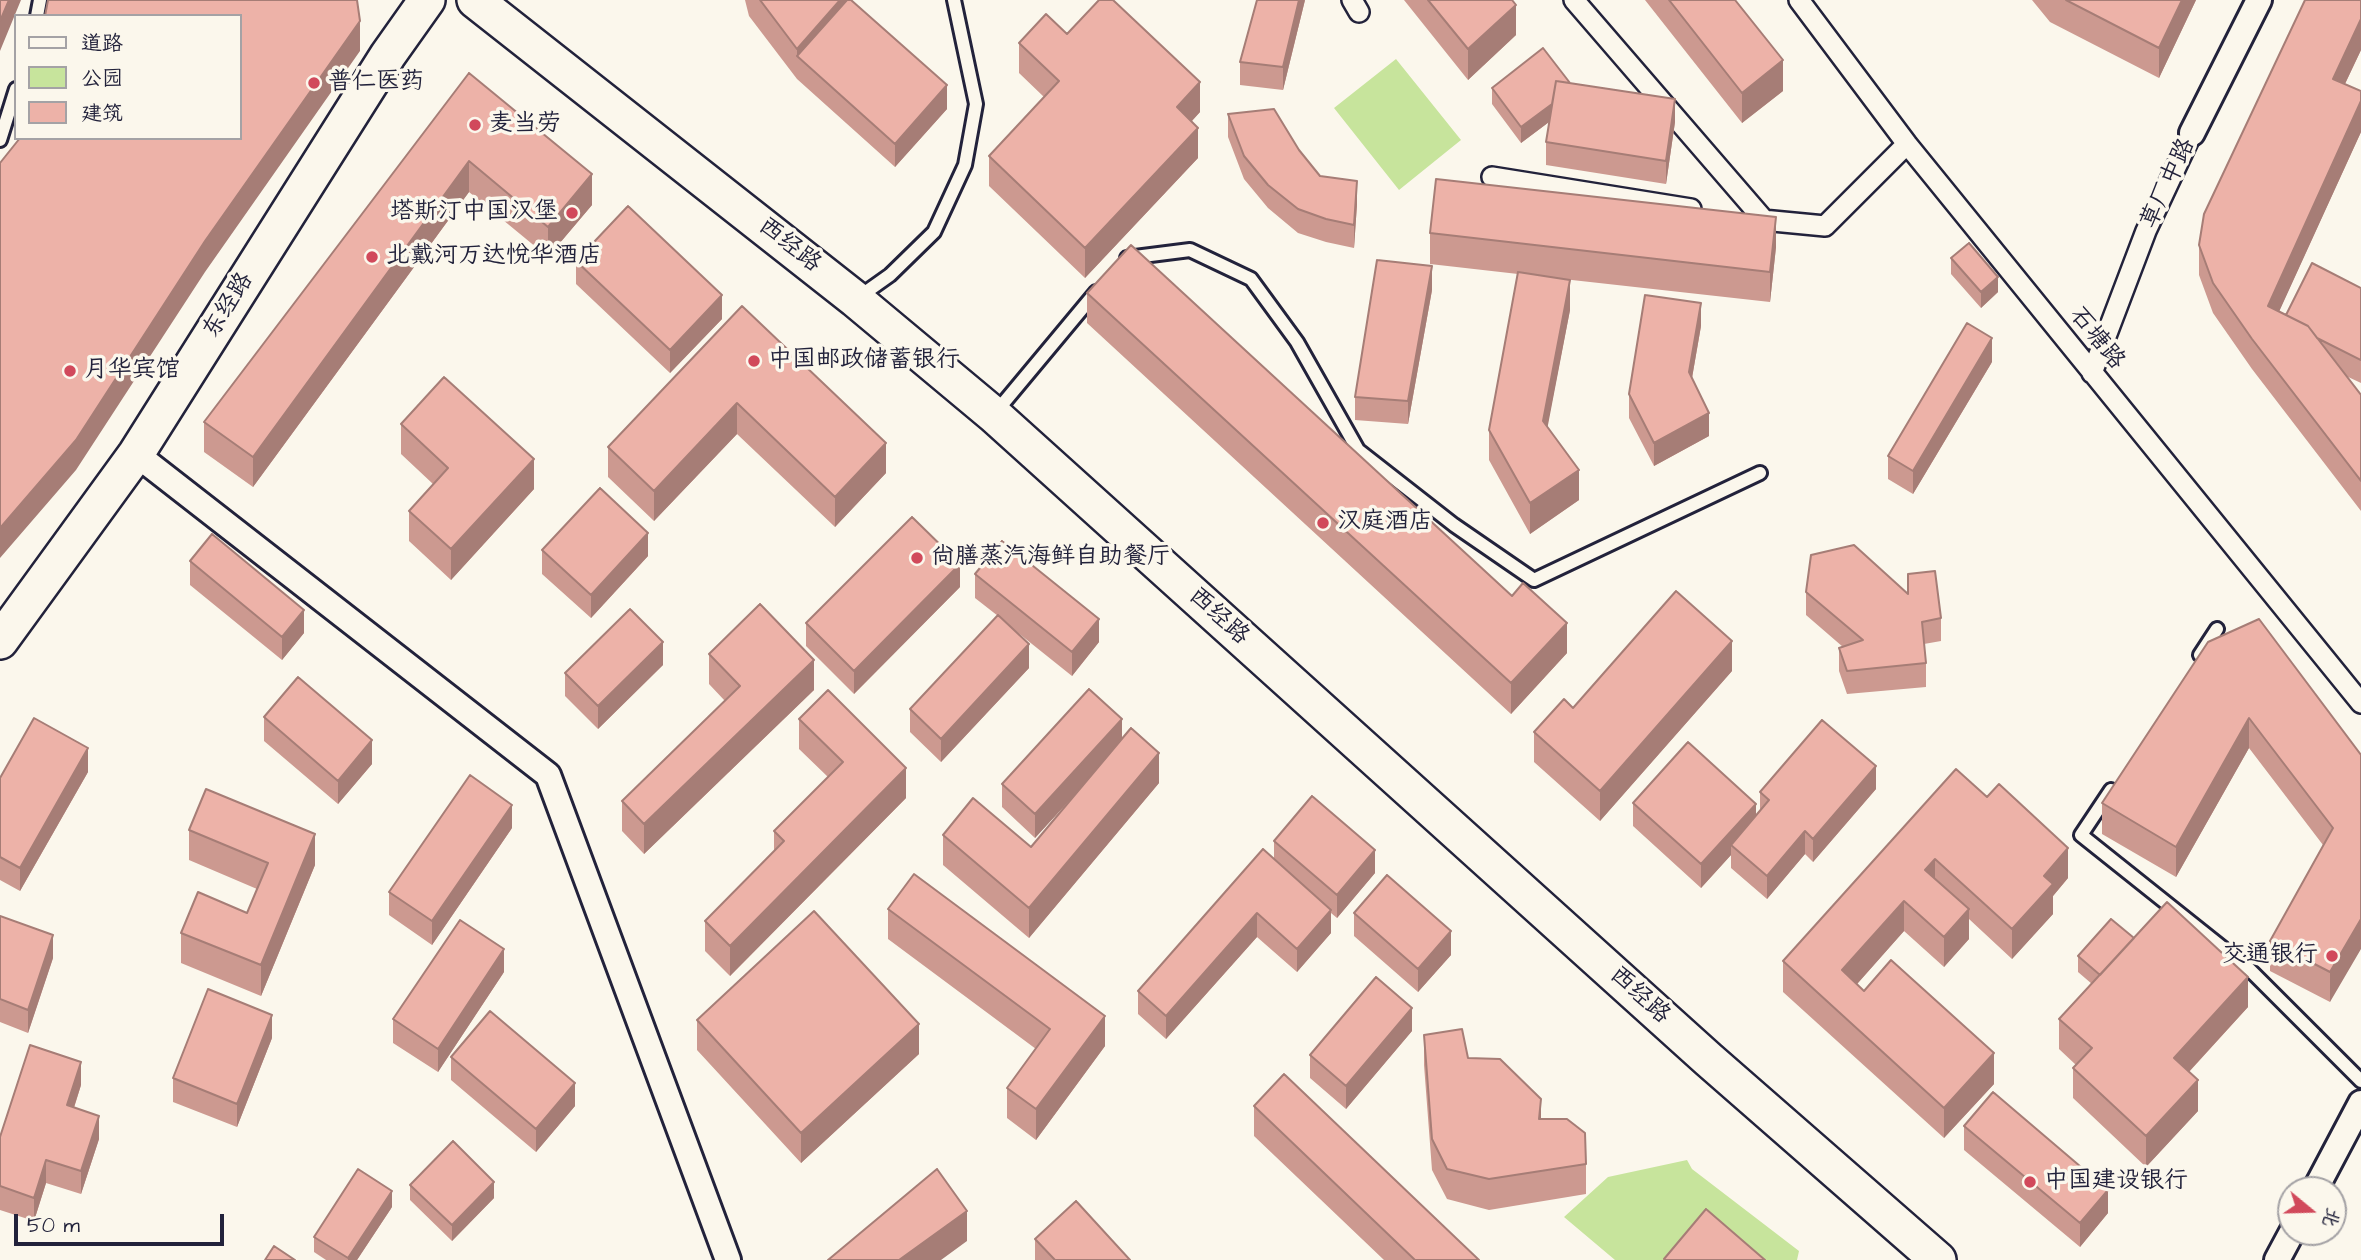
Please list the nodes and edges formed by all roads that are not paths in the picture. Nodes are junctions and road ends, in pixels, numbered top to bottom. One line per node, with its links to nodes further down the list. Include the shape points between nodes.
1 (427, 0): 22 (main road, 东经路)
2 (475, 0): 8 (main road, 西经路)
3 (517, 0): 8 (main road)
4 (954, 0): 19 (lane, via 976,104 965,165 934,232 890,275)
5 (1574, 0): 16 (street)
6 (1799, 0): 12 (street, 石塘路)
7 (2259, 0): 10 (street, 草厂中路)
8 (535, 47): 19 (main road, 西经路)
9 (14, 95): 11 (lane)
10 (2192, 133): 20 (street, 草厂中路, via 2147,231)
11 (0, 140)
12 (1907, 144): 16 (street, via 1825,226); 20 (street, 石塘路)
13 (1492, 177): 14 (street)
14 (1710, 212)
15 (1737, 216): 16 (street)
16 (1764, 220)
17 (1115, 269): 23 (lane, via 1124,259 1190,250 1251,279 1297,341 1358,450 1534,580)
18 (1106, 280): 21 (lane)
19 (855, 299): 21 (main road, 西经路)
20 (2092, 373): 27 (street, 石塘路)
21 (994, 415): 33 (main road, 西经路, via 1708,1059)
22 (136, 454): 25 (main road, 东经路); 32 (street, via 548,775)
23 (1760, 472)
24 (2217, 629): 26 (lane)
25 (0, 641)
26 (2194, 663)
27 (2361, 703)
28 (2119, 778): 29 (lane, via 2081,835 2249,970)
29 (2361, 1081)
30 (2361, 1103): 31 (street)
31 (2322, 1176)
32 (728, 1260)
33 (1938, 1260)

